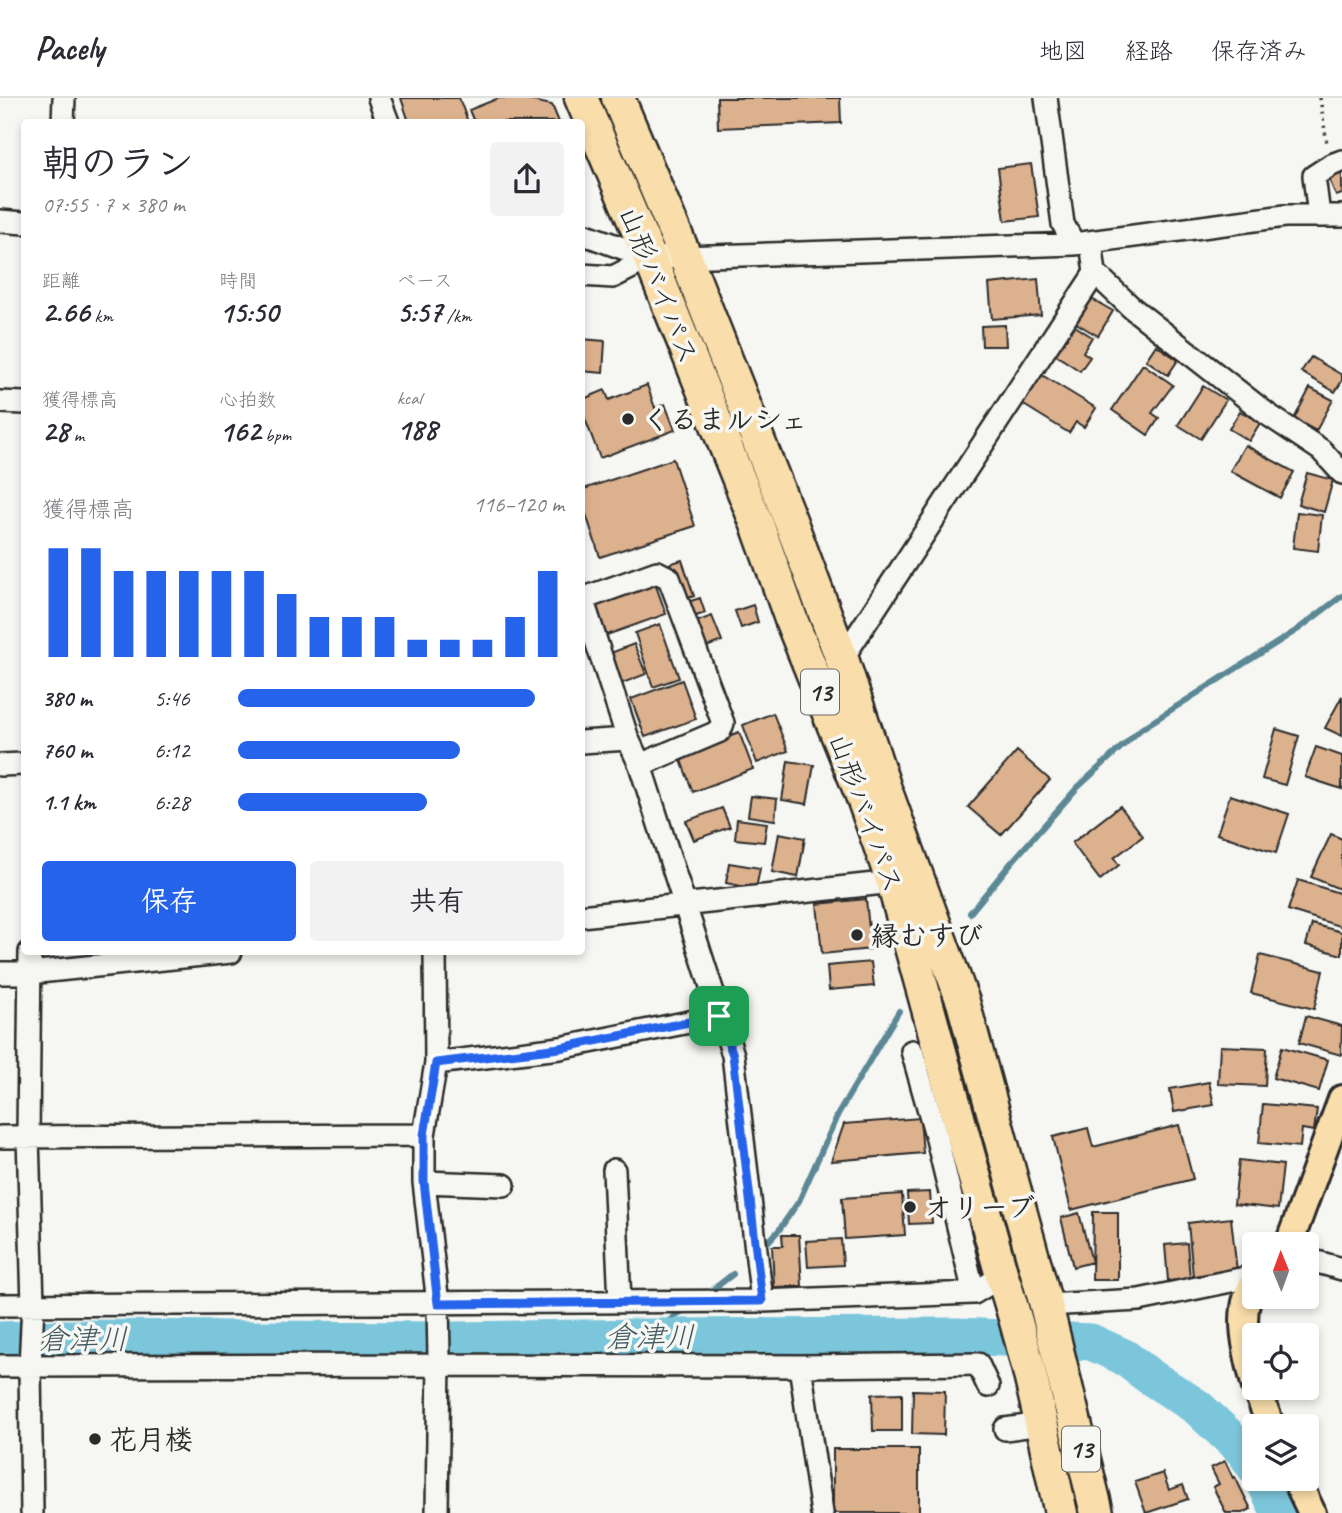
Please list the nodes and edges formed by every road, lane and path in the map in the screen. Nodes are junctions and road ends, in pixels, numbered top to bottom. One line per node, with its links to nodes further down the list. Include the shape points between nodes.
1 (64, 98): 7 (street)
2 (379, 98): 8 (street)
3 (581, 98): 17 (highway, 山形バイパス / 13)
4 (618, 98): 16 (highway, 山形バイパス / 13)
5 (1046, 98): 15 (street, via 1063,223)
6 (1320, 98): 9 (path)
7 (63, 119)
8 (387, 119)
9 (1337, 163): 10 (street, via 1314,176)
10 (1319, 215): 11 (street); 15 (street)
11 (1342, 216)
12 (0, 221): 13 (street)
13 (21, 223)
14 (585, 234): 17 (street)
15 (1083, 243): 16 (street); 18 (street)
16 (685, 256): 17 (street); 25 (highway, 山形バイパス / 13)
17 (650, 258): 19 (street, via 613,277); 31 (highway, 山形バイパス / 13)
18 (1095, 273): 22 (street, via 1132,308 1257,406 1321,450); 25 (street)
19 (585, 275)
20 (0, 402): 21 (street)
21 (21, 403)
22 (1342, 473)
23 (585, 596): 30 (street, via 657,572 669,578 723,723 720,731)
24 (585, 606): 26 (street)
25 (842, 659): 54 (highway, 山形バイパス / 13, via 964,1002)
26 (628, 739): 27 (street); 30 (street)
27 (585, 741)
28 (21, 764): 29 (street)
29 (0, 765)
30 (640, 765): 32 (street)
31 (893, 882): 32 (street); 52 (highway, 山形バイパス / 13)
32 (684, 906): 33 (street); 38 (street)
33 (585, 916)
34 (170, 955): 36 (street)
35 (435, 955): 40 (street)
36 (29, 962): 37 (street); 43 (street)
37 (0, 972)
38 (719, 1016): 40 (street, via 560,1048); 55 (street, via 733,1055)
39 (912, 1051): 53 (street)
40 (436, 1063): 42 (street)
41 (1342, 1100): 48 (main road)
42 (424, 1135): 43 (street); 46 (street)
43 (28, 1136): 44 (street); 58 (street)
44 (0, 1137)
45 (614, 1170): 56 (street)
46 (424, 1182): 47 (street); 59 (street)
47 (503, 1185)
48 (1293, 1232)
49 (1320, 1263): 50 (street)
50 (1342, 1269)
51 (1242, 1280): 54 (street, via 1139,1300)
52 (1006, 1289): 53 (street); 65 (highway, 山形バイパス / 13)
53 (974, 1293): 55 (street)
54 (1043, 1295): 72 (highway, 山形バイパス / 13)
55 (762, 1301): 56 (street)
56 (621, 1302): 59 (street)
57 (0, 1305): 58 (street)
58 (33, 1305): 59 (street, via 266,1303); 62 (street)
59 (438, 1310): 60 (street)
60 (439, 1361): 62 (street); 63 (street); 69 (street)
61 (0, 1366): 62 (street)
62 (30, 1366): 68 (street)
63 (800, 1366): 64 (street, via 978,1364); 70 (street)
64 (988, 1386)
65 (1041, 1424): 66 (street); 71 (highway, 山形バイパス / 13)
66 (1006, 1429)
67 (1302, 1491): 73 (main road)
68 (32, 1513)
69 (437, 1513)
70 (822, 1513)
71 (1061, 1513)
72 (1097, 1513)
73 (1312, 1513)

